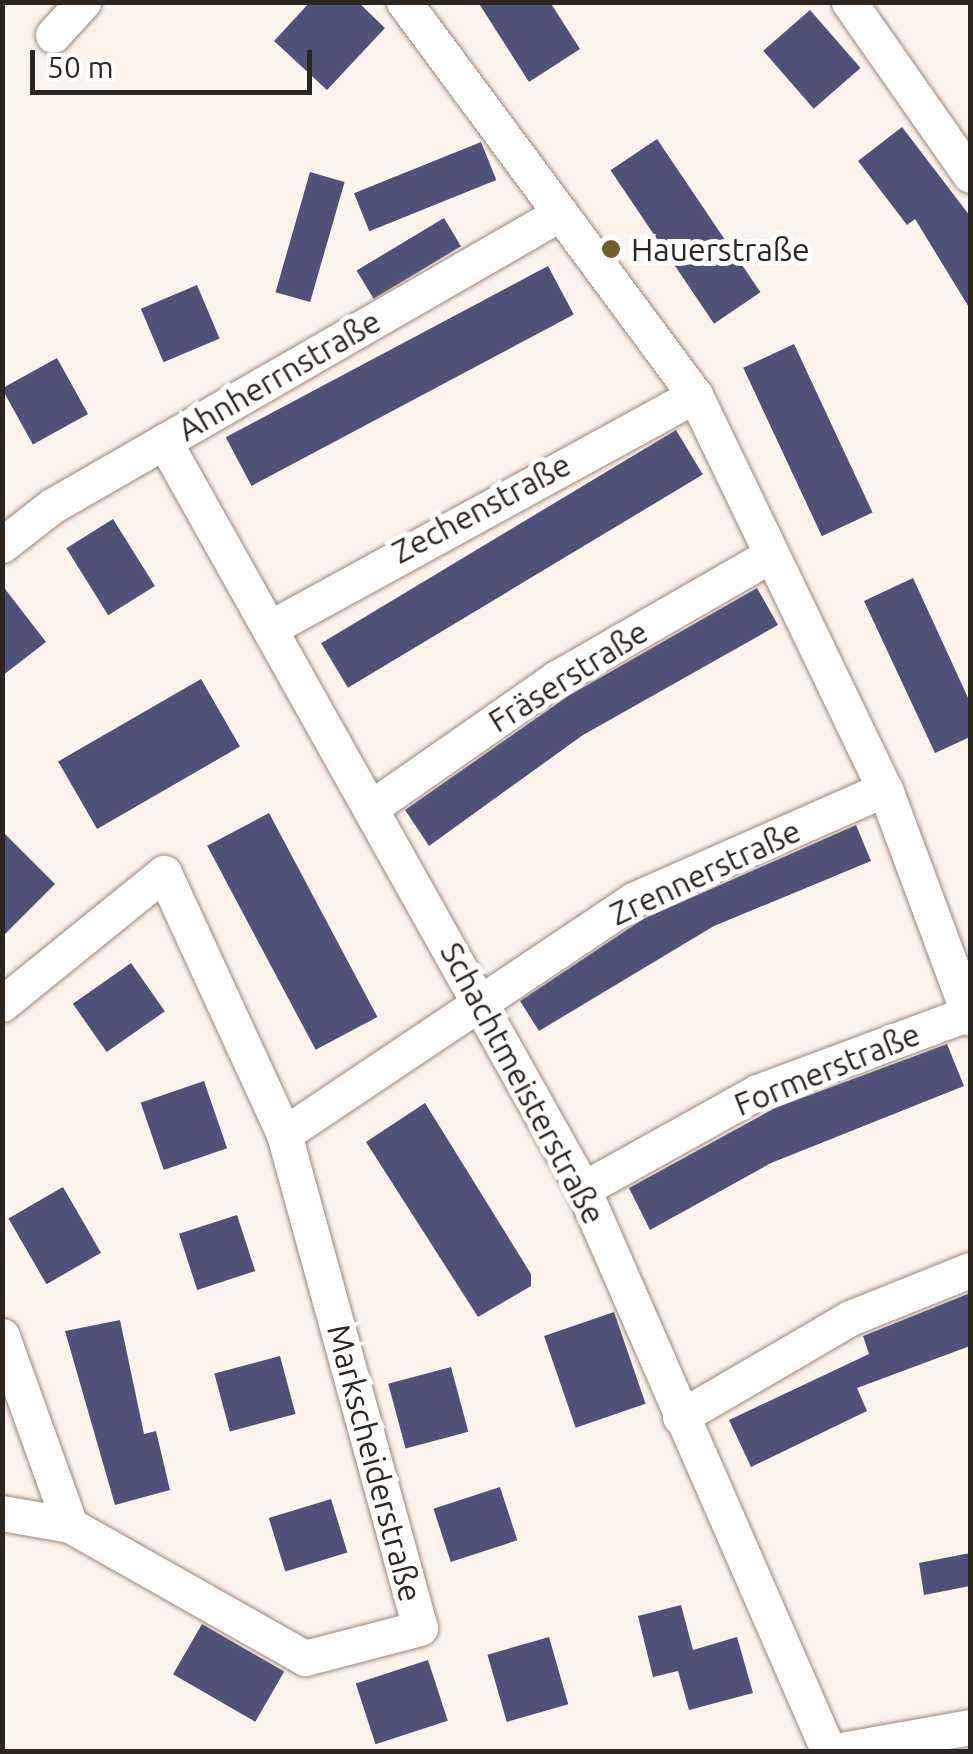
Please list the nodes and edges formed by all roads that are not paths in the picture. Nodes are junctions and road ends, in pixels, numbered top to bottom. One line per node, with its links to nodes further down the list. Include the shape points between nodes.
1 (83, 2): 4 (street)
2 (404, 2): 6 (street)
3 (849, 2): 5 (street)
4 (53, 35)
5 (970, 175)
6 (561, 212): 7 (street); 8 (street, Ahnherrnstraße)
7 (695, 395): 10 (street); 11 (street, Zechenstraße)
8 (164, 440): 9 (street, Ahnherrnstraße); 11 (street, Schachtmeisterstraße)
9 (2, 545)
10 (771, 555): 12 (street); 13 (street, Fräserstraße, via 557,678)
11 (270, 628): 13 (street, Schachtmeisterstraße)
12 (885, 788): 14 (street, Zrennerstraße, via 633,900); 16 (street)
13 (372, 806): 14 (street, Schachtmeisterstraße)
14 (481, 999): 17 (street); 18 (street, Schachtmeisterstraße)
15 (2, 1004): 17 (street, Markscheiderstraße, via 164,873)
16 (969, 1015): 18 (street, Formerstraße, via 757,1092)
17 (284, 1134): 23 (street, Markscheiderstraße, via 420,1628 304,1658)
18 (583, 1189): 21 (street, Schachtmeisterstraße)
19 (970, 1270): 21 (street, via 850,1318)
20 (2, 1336): 23 (street)
21 (680, 1417): 25 (street, Schachtmeisterstraße)
22 (2, 1513): 23 (street)
23 (70, 1525)
24 (970, 1727): 25 (street)
25 (829, 1752)

